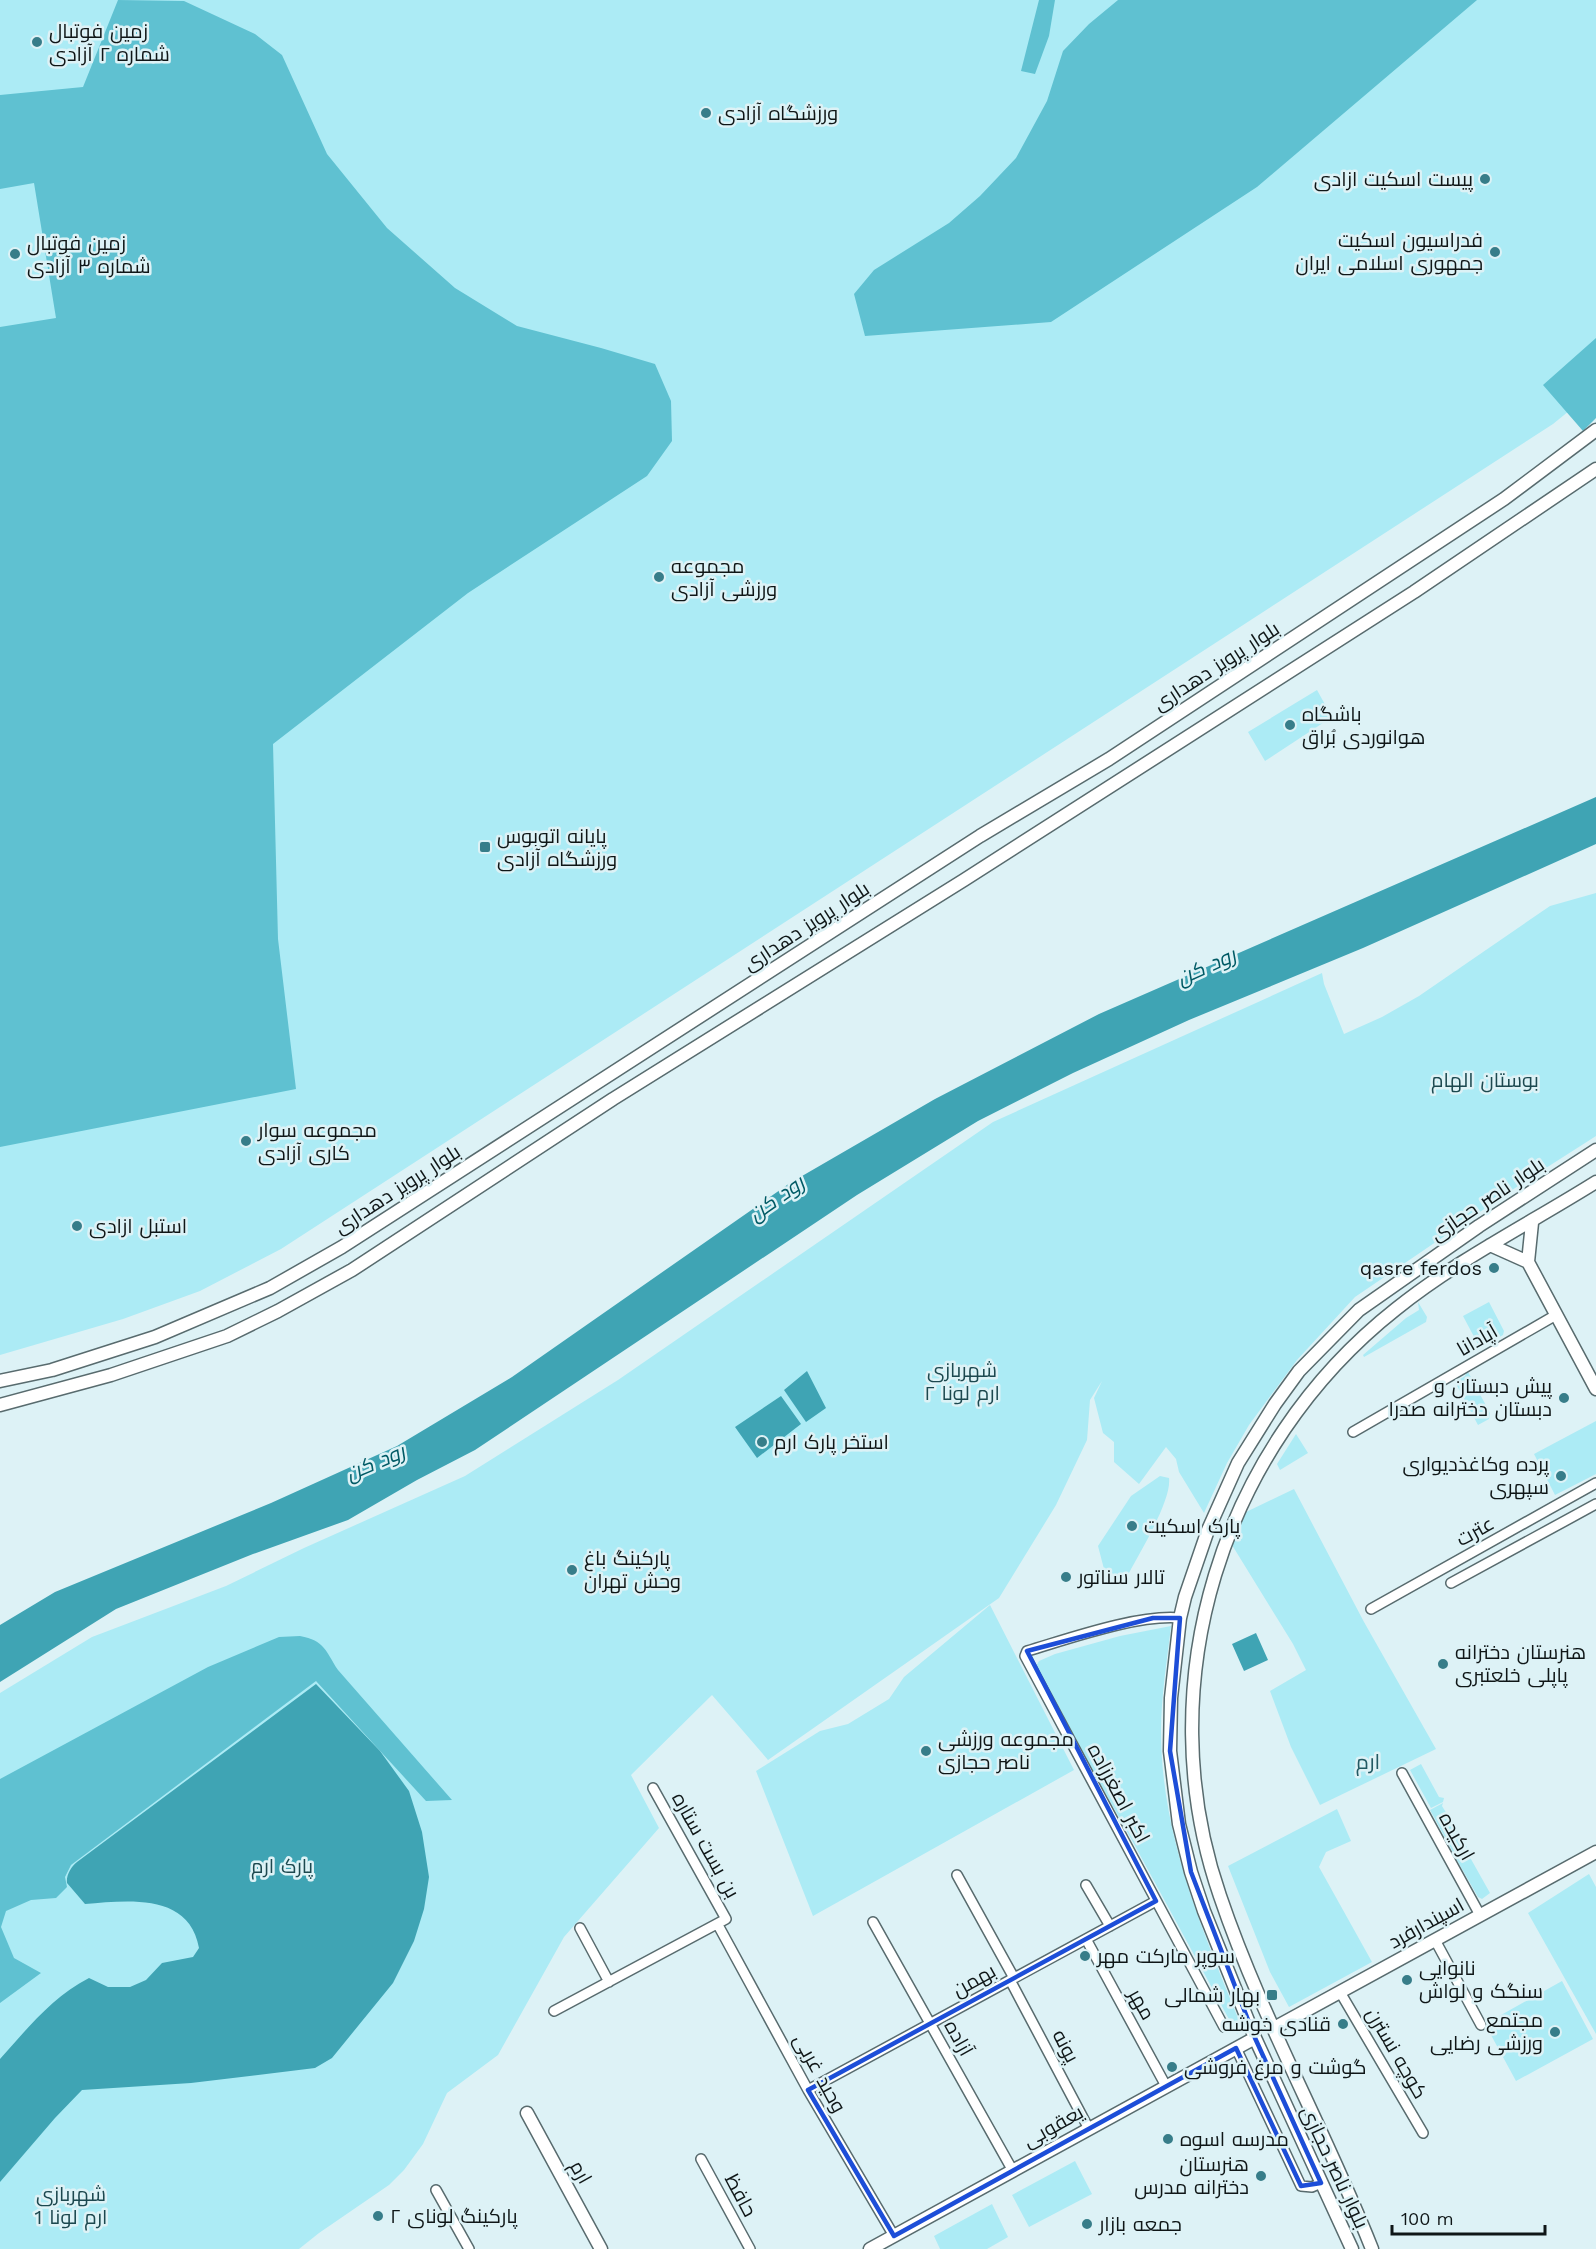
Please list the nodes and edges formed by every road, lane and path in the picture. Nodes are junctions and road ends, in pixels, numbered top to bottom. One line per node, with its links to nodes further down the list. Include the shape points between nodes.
1 (1596, 430): 9 (main road, بلوار پرویز دهداری, via 1504,499 1147,734 980,836 342,1247 270,1288 155,1337 52,1370)
2 (1596, 469): 11 (main road, via 1414,592 613,1099 352,1270 227,1336 111,1375)
3 (1596, 1150): 17 (main road, بلوار ناصر حجازی, via 1359,1310 1299,1371 1238,1463 1208,1530)
4 (1596, 1182): 5 (main road, بلوار ناصر حجازی)
5 (1532, 1223): 6 (main road, بلوار ناصر حجازی); 7 (main road)
6 (1490, 1245): 7 (main road); 38 (main road, بلوار ناصر حجازی, via 1396,1309 1318,1384 1280,1434 1247,1493 1209,1594 1198,1641 1192,1706 1197,1802 1219,1894)
7 (1528, 1262): 8 (main road)
8 (1556, 1315): 10 (main road); 12 (street, آپادانا)
9 (3, 1380)
10 (1596, 1389)
11 (0, 1405)
12 (1353, 1432)
13 (1596, 1483): 16 (street, عترت)
14 (1596, 1504): 15 (street)
15 (1451, 1583)
16 (1371, 1609)
17 (1180, 1618): 23 (street, اکبر اصغرزاده, via 1153,1618 1117,1626 1025,1653); 39 (main road, بلوار ناصر حجازی, via 1169,1730 1179,1824 1204,1911)
18 (1402, 1773): 24 (street, ارکیده)
19 (653, 1788): 25 (street, بن بست ستاره)
20 (1596, 1852): 24 (main road, اسپندارفرد)
21 (957, 1875): 31 (street, پونه)
22 (1086, 1885): 27 (street)
23 (1156, 1901): 27 (street, بهمن); 37 (street, اکبر اصغرزاده)
24 (1480, 1915): 30 (main road, اسپندارفرد)
25 (722, 1922): 32 (street); 42 (street, وحید غربی)
26 (873, 1922): 35 (street, آزاده)
27 (1110, 1926): 29 (street, بهمن)
28 (580, 1928): 32 (street)
29 (1086, 1939): 31 (street, بهمن); 41 (street, مهر)
30 (1435, 1940): 33 (main road, اسپندارفرد); 36 (street)
31 (1012, 1979): 35 (street, بهمن); 44 (street, پونه)
32 (609, 1982): 34 (street)
33 (1340, 1992): 38 (main road, اسپندارفرد); 45 (street, کوچه نسترن)
34 (554, 2011)
35 (930, 2024): 42 (street, بهمن); 47 (street, آزاده)
36 (1480, 2025)
37 (1224, 2027)
38 (1274, 2028): 50 (main road, بلوار ناصر حجازی)
39 (1255, 2038): 40 (main road, یعقوبی); 48 (main road, بلوار ناصر حجازی)
40 (1236, 2048): 41 (main road, یعقوبی); 48 (street, via 1301,2186)
41 (1166, 2086): 44 (main road, یعقوبی)
42 (808, 2090): 51 (street, وحید غربی)
43 (527, 2113): 53 (main road, ارم)
44 (1089, 2129): 47 (main road, یعقوبی)
45 (1423, 2133)
46 (701, 2159): 54 (street, حافظ)
47 (1013, 2171): 51 (main road, یعقوبی)
48 (1321, 2183): 56 (main road, بلوار ناصر حجازی)
49 (436, 2190): 52 (street)
50 (1352, 2199): 57 (main road, بلوار ناصر حجازی); 58 (main road)
51 (890, 2242): 55 (main road, یعقوبی)
52 (468, 2249)
53 (601, 2249)
54 (750, 2249)
55 (870, 2249)
56 (1350, 2249)
57 (1372, 2249)
58 (1377, 2249)

